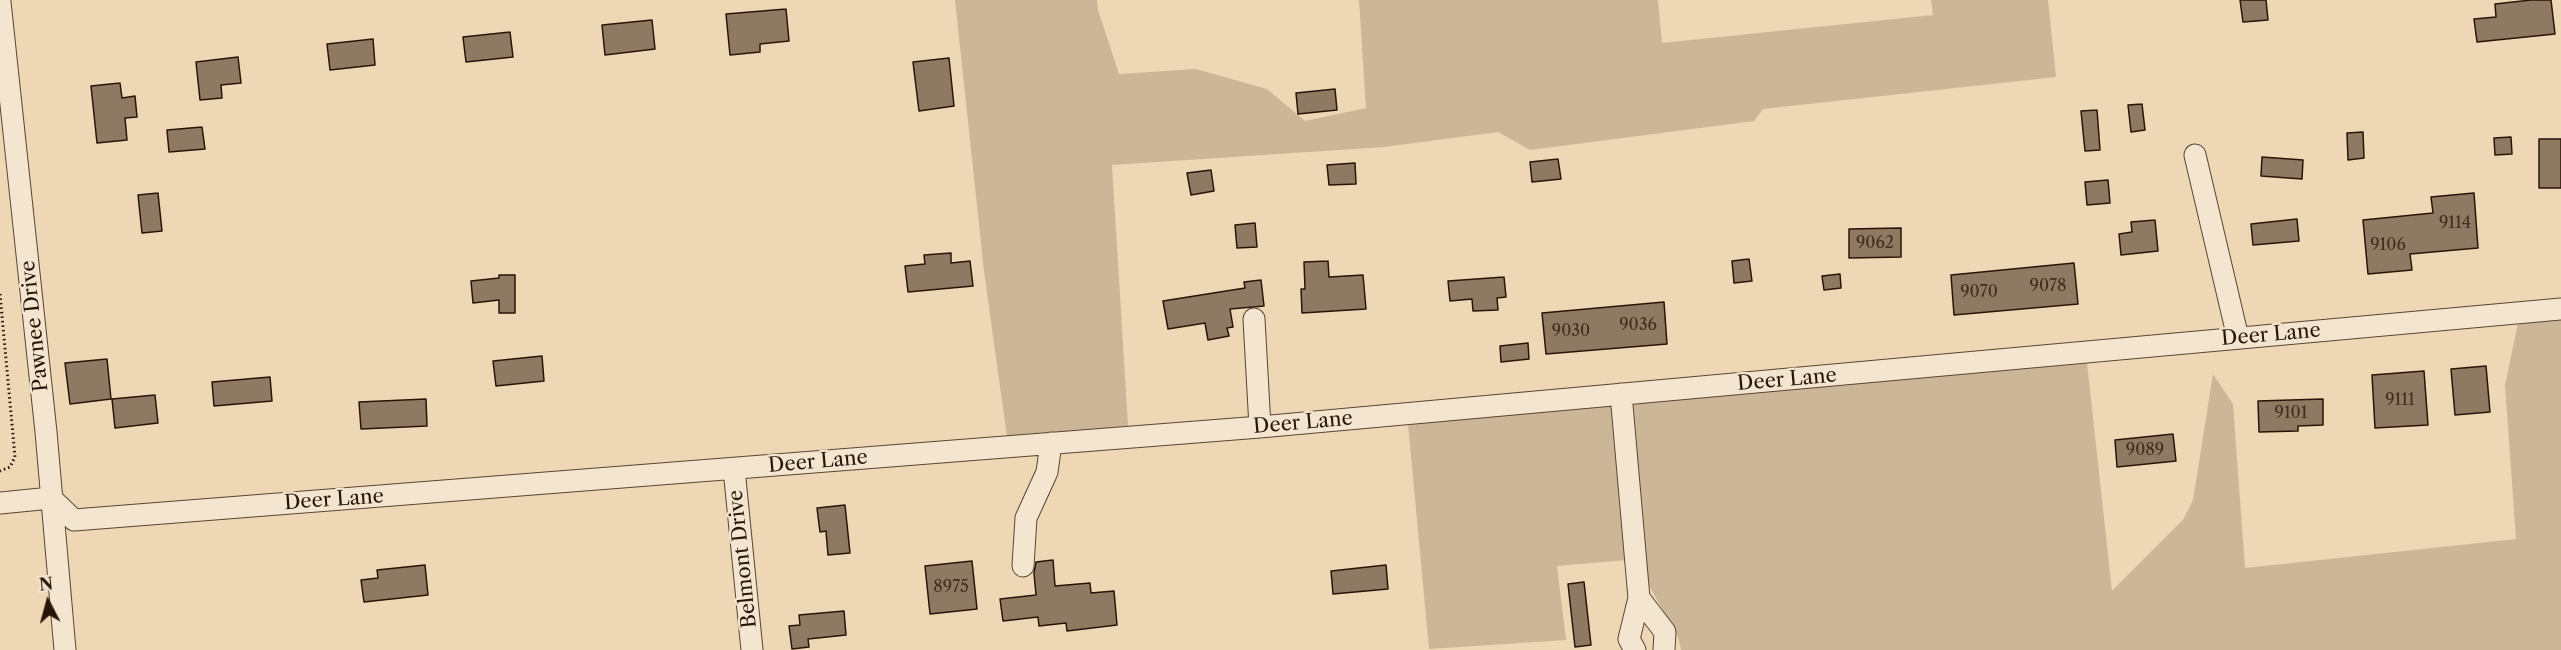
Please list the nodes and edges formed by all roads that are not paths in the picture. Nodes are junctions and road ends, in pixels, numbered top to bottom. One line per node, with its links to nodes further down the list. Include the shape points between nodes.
1 (0, 2): 10 (street, Pawnee Drive)
2 (2195, 155): 5 (street)
3 (2561, 309): 5 (street, Deer Lane)
4 (1254, 319): 7 (street)
5 (2238, 338): 6 (street, Deer Lane)
6 (1621, 394): 7 (street, Deer Lane); 13 (street)
7 (1260, 427): 8 (street, Deer Lane)
8 (1051, 444): 9 (street, Deer Lane); 12 (street, via 1047,471 1026,518)
9 (734, 469): 10 (street, Deer Lane, via 74,520); 15 (street, Belmont Drive)
10 (51, 498): 11 (street); 14 (street, Pawnee Drive)
11 (0, 503)
12 (1023, 566)
13 (1639, 598): 16 (street, via 1629,639); 17 (street, via 1665,632)
14 (65, 650)
15 (752, 650)
16 (1635, 650)
17 (1664, 650)

